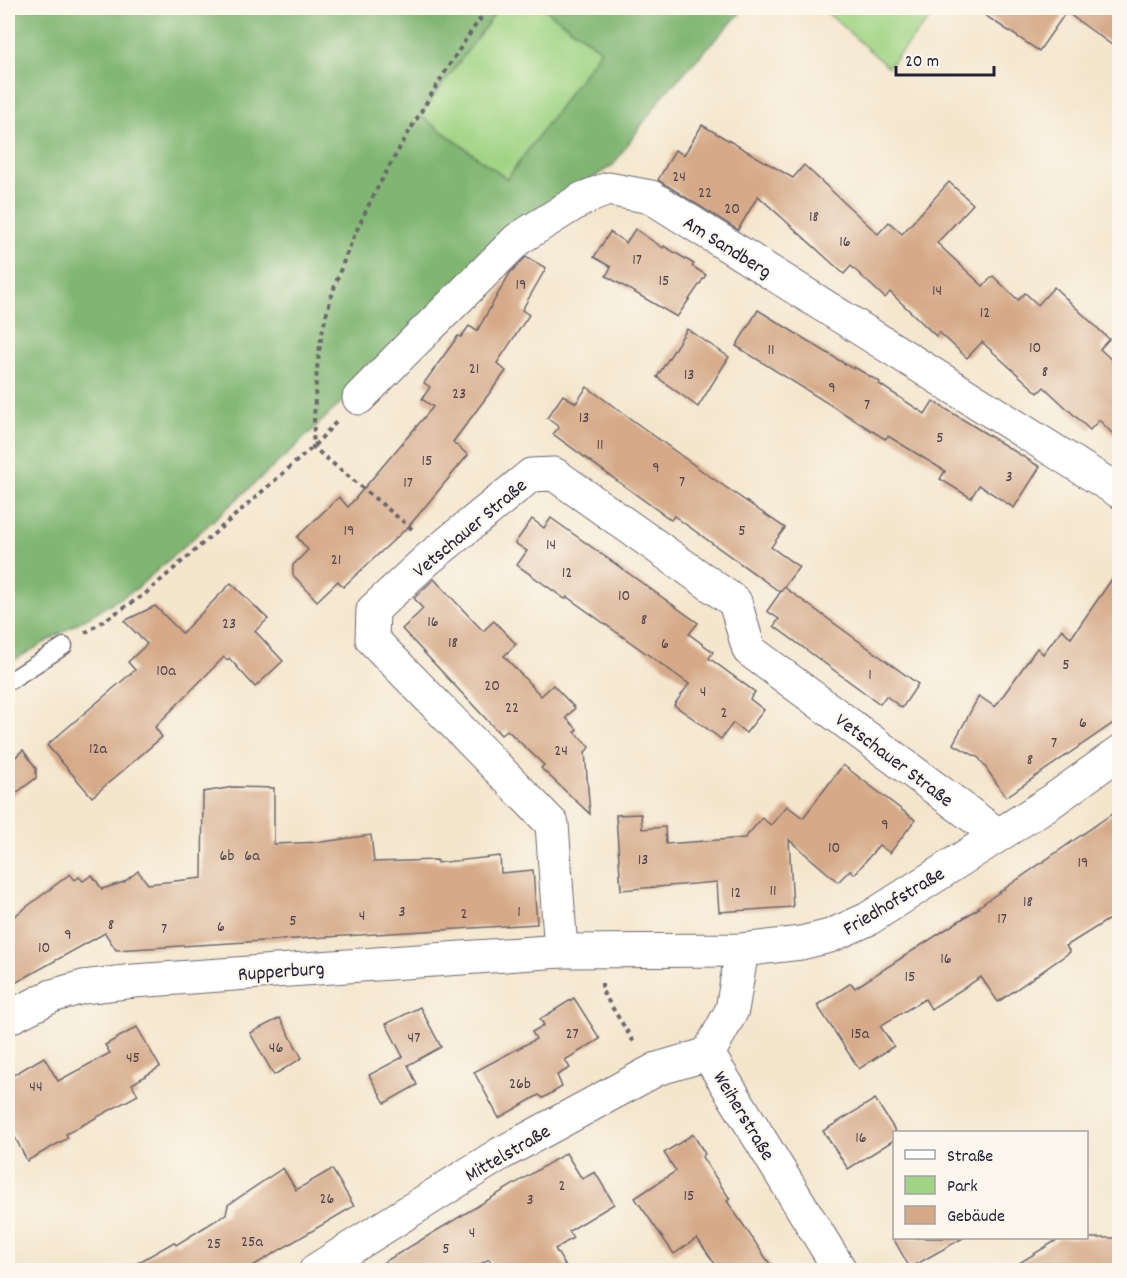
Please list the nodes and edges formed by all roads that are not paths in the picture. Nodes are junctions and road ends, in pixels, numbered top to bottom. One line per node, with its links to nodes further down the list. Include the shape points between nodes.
1 (359, 398): 2 (street, Am Sandberg, via 518,239 582,199 608,189 651,197)
2 (1119, 492)
3 (64, 646): 4 (lane)
4 (8, 682)
5 (1119, 752): 6 (street, Friedhofstraße)
6 (998, 835): 7 (street, Friedhofstraße, via 868,919 801,944); 8 (street, Vetschauer Straße, via 749,650 735,602 554,474 531,475 372,610 372,639 552,824)
7 (742, 950): 8 (street, Friedhofstraße); 10 (street, Weiherstraße, via 732,1010)
8 (561, 951): 9 (street, Rupperburg, via 83,987 52,996)
9 (8, 1018)
10 (708, 1054): 11 (street, Mittelstraße, via 657,1069 500,1154); 12 (street, Weiherstraße)
11 (316, 1270)
12 (840, 1270)

